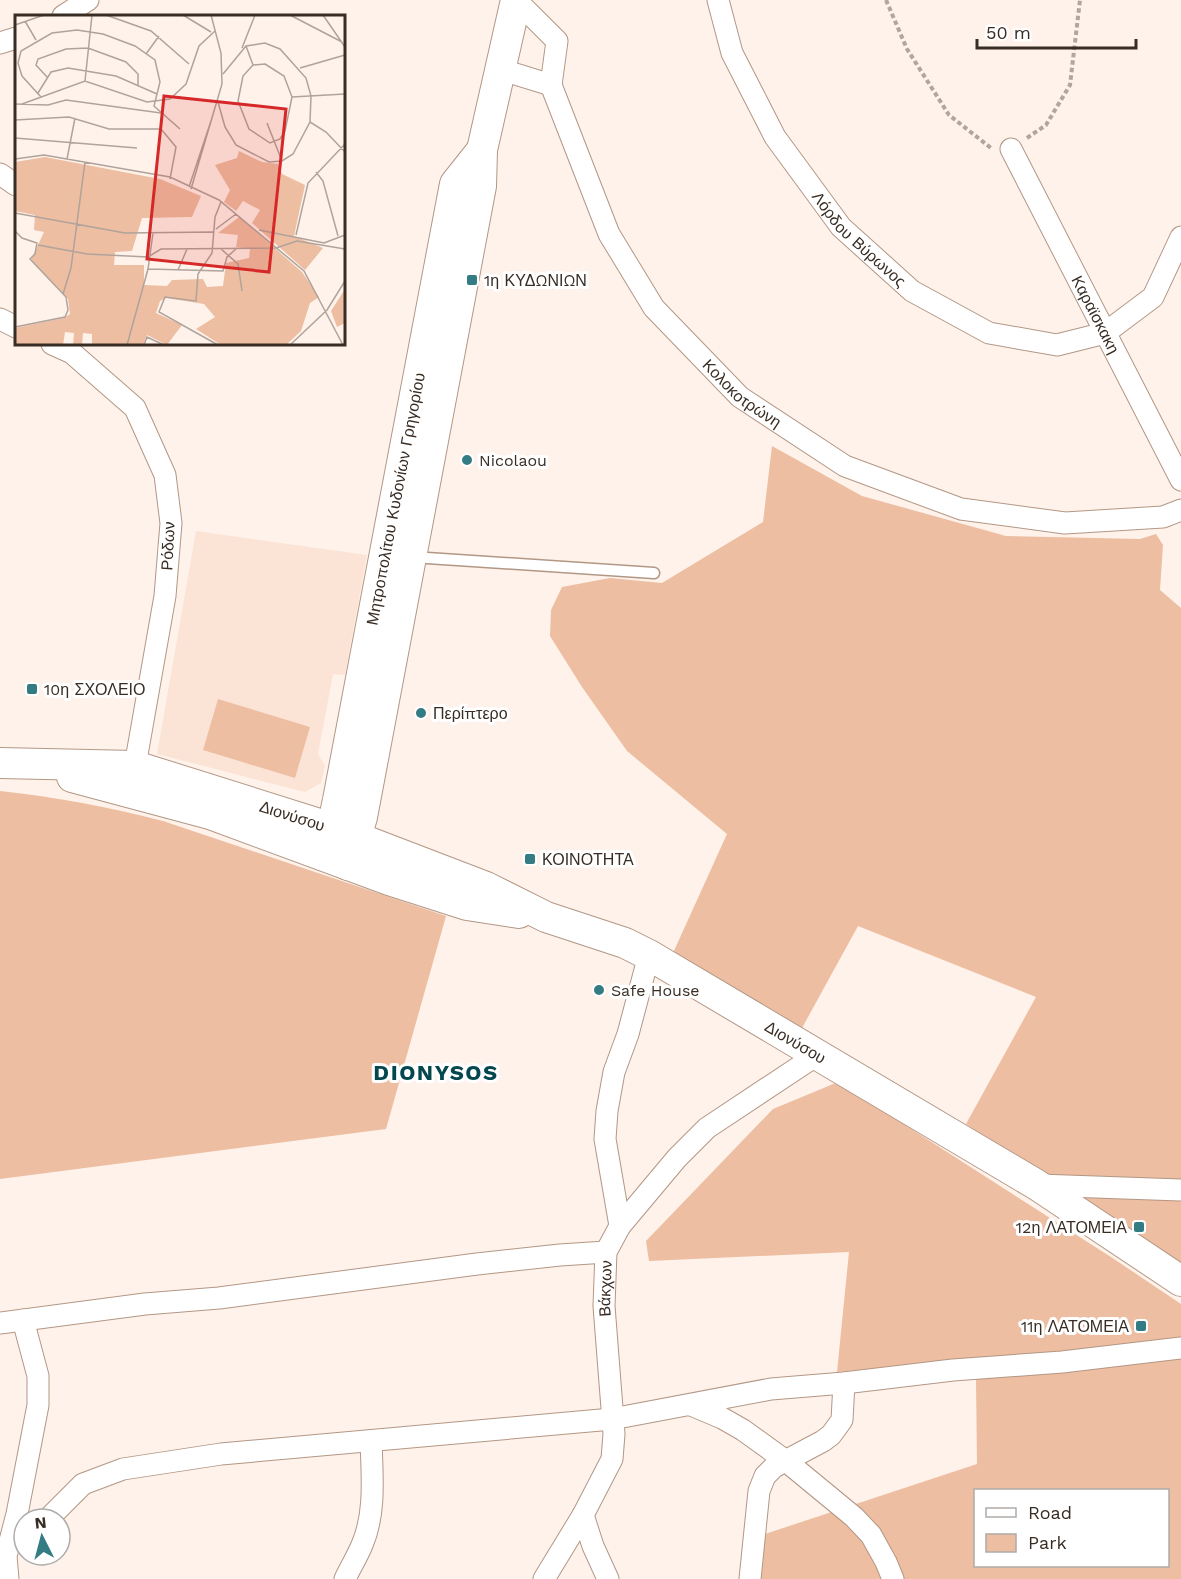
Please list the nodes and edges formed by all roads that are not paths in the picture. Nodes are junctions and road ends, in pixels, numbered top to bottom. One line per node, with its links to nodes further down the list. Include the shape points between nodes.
1 (88, 0): 4 (street)
2 (516, 0): 7 (main road, Μητροπολίτου Κυδονίων Γρηγορίου); 8 (street, via 558,41)
3 (718, 0): 15 (street, Λόρδου Βύρωνος, via 732,53 775,137 841,227 912,291 989,333 1057,345)
4 (65, 15)
5 (15, 38): 6 (street)
6 (0, 43)
7 (502, 70): 8 (street); 19 (main road, Μητροπολίτου Κυδονίων Γρηγορίου, via 482,150 455,184)
8 (551, 85): 18 (street, Κολοκοτρώνη, via 615,244 654,308 740,397 846,466 961,508 1065,523 1163,518)
9 (1011, 149): 15 (street, Καραϊσκακη)
10 (0, 174): 11 (street)
11 (15, 184)
12 (1181, 237): 15 (street, via 1153,297)
13 (0, 319): 14 (street)
14 (15, 326)
15 (1105, 333): 17 (street, Καραϊσκακη)
16 (54, 345): 22 (street, Ρόδων, via 72,353 135,408 165,475 171,523 165,596)
17 (1181, 480)
18 (1181, 510)
19 (398, 555): 20 (lane); 23 (main road, Μητροπολίτου Κυδονίων Γρηγορίου)
20 (654, 573)
21 (13, 764): 22 (main road, Διονύσου)
22 (135, 780): 23 (main road, Διονύσου)
23 (340, 846): 24 (main road, Διονύσου, via 486,887 546,917)
24 (649, 955): 25 (main road, Διονύσου); 28 (street, via 614,1072 607,1111 606,1139)
25 (817, 1055): 26 (main road, Διονύσου); 28 (street, Βάκχων, via 707,1128)
26 (1037, 1185): 27 (street, Διονύσου); 30 (main road, Διονύσου)
27 (1181, 1190)
28 (620, 1226): 29 (street, Βάκχων)
29 (606, 1252): 31 (street, via 477,1264); 36 (street, Βάκχων, via 604,1306)
30 (1181, 1281)
31 (23, 1320): 32 (street); 41 (street, via 38,1376 38,1405 20,1503)
32 (0, 1323)
33 (1181, 1348): 34 (street)
34 (844, 1383): 35 (street, via 771,1389); 38 (street, via 842,1420 831,1436)
35 (691, 1405): 36 (street); 38 (street, via 743,1430)
36 (612, 1419): 37 (street); 40 (street, Βάκχων, via 612,1459)
37 (371, 1441): 39 (street, via 221,1454 123,1469 83,1484); 43 (street, via 372,1498 368,1525)
38 (786, 1461): 46 (street, via 765,1476 759,1491); 47 (street, via 871,1535)
39 (60, 1507)
40 (583, 1515): 44 (street, Βάκχων); 45 (street)
41 (3, 1555): 42 (street)
42 (8, 1579)
43 (345, 1579)
44 (544, 1579)
45 (608, 1579)
46 (750, 1579)
47 (893, 1579)

